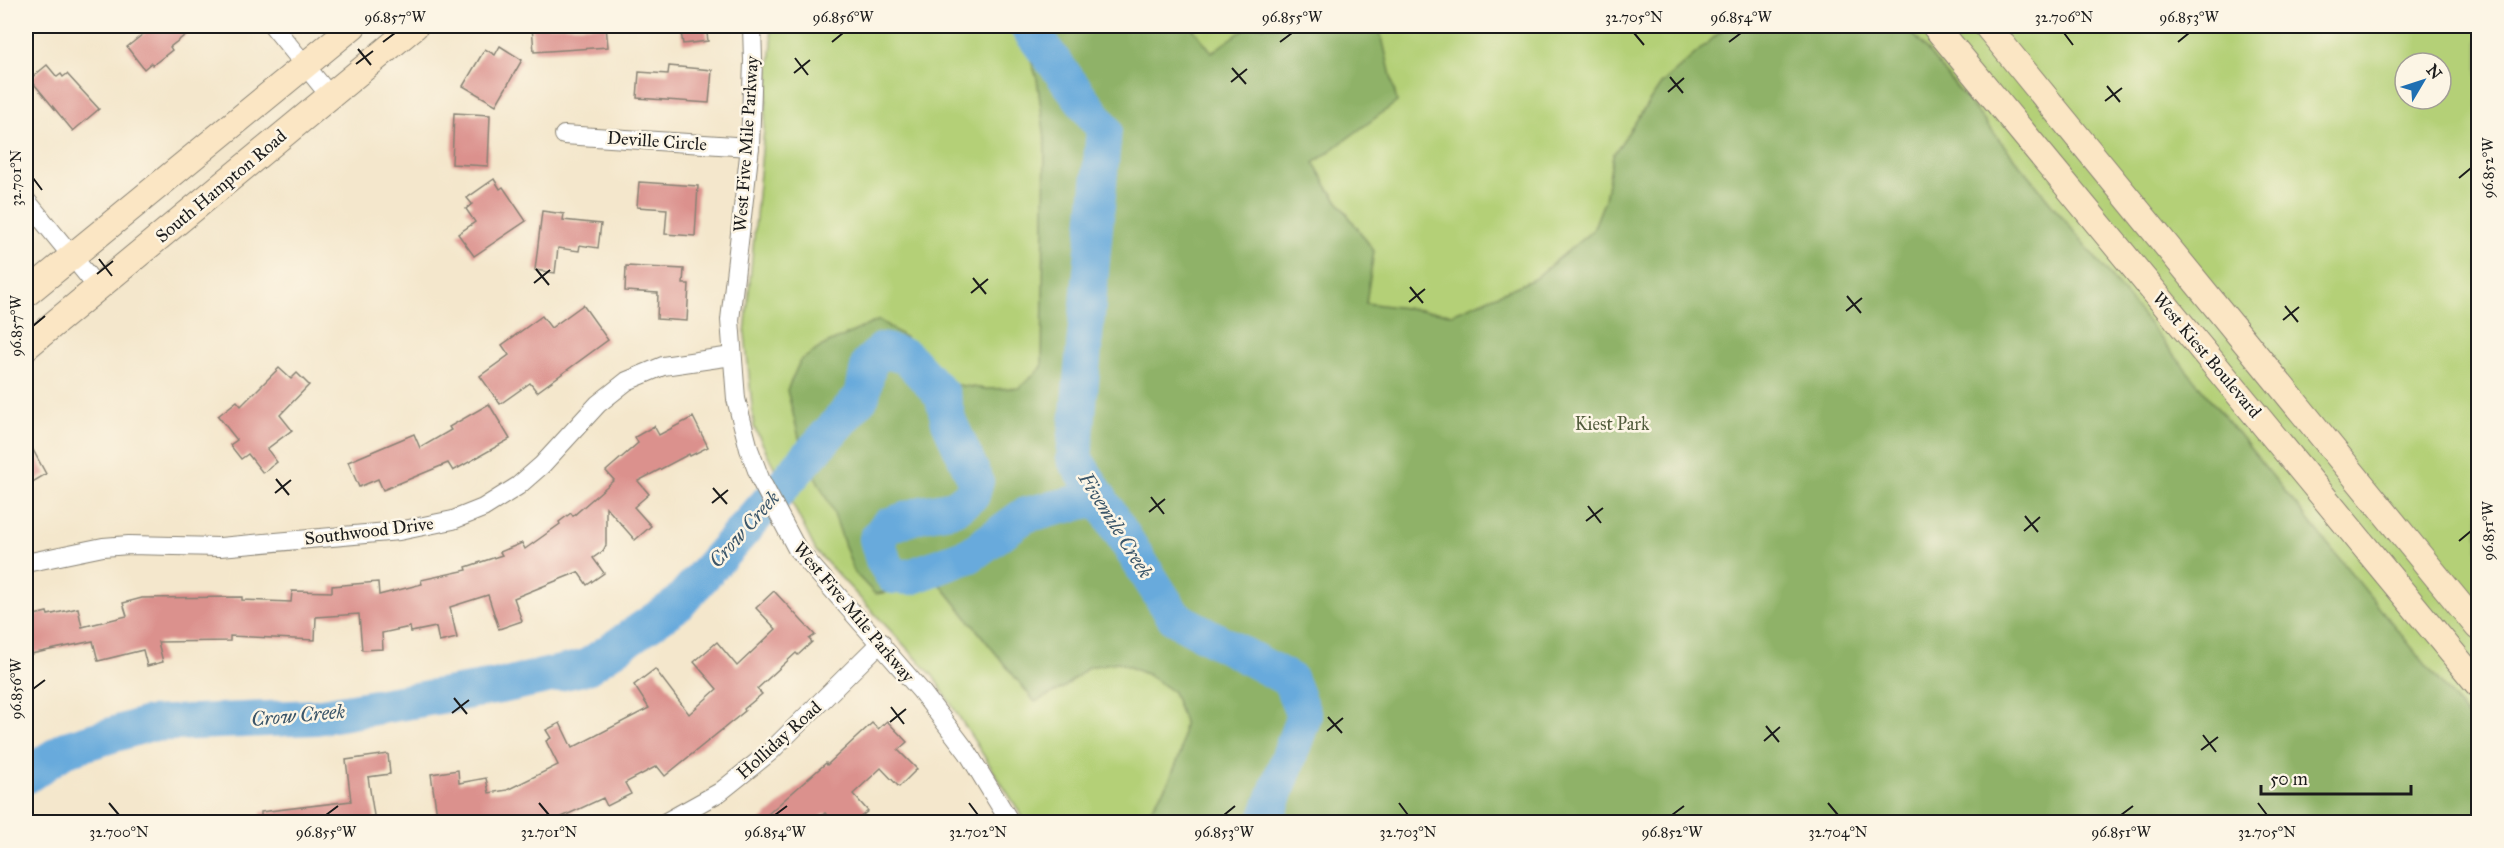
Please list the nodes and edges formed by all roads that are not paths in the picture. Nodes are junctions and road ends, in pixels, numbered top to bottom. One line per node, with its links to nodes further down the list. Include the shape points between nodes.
1 (273, 26): 7 (street)
2 (353, 26): 7 (main road)
3 (415, 26): 8 (main road, South Hampton Road)
4 (752, 26): 10 (street, West Five Mile Parkway)
5 (1935, 26): 22 (main road, West Kiest Boulevard)
6 (1987, 26): 20 (main road, West Kiest Boulevard)
7 (306, 64): 8 (street); 11 (main road)
8 (330, 96): 13 (main road, South Hampton Road)
9 (564, 135): 10 (street, Deville Circle)
10 (750, 147): 18 (street, West Five Mile Parkway, via 730,320)
11 (160, 183): 13 (main road); 14 (main road)
12 (26, 200): 14 (street)
13 (185, 215): 15 (main road, South Hampton Road)
14 (72, 256): 15 (street); 16 (main road)
15 (98, 288): 17 (main road, South Hampton Road)
16 (26, 294)
17 (26, 346)
18 (732, 356): 19 (street, Southwood Drive, via 663,366 627,381 598,404 518,486 483,508 453,520 399,531 220,547 103,547); 21 (street, West Five Mile Parkway, via 736,399 761,481 797,549)
19 (26, 563)
20 (2478, 627)
21 (880, 642): 23 (street, Holliday Road, via 770,752 720,792); 24 (street, West Five Mile Parkway, via 968,753)
22 (2478, 684)
23 (666, 822)
24 (1010, 822)

